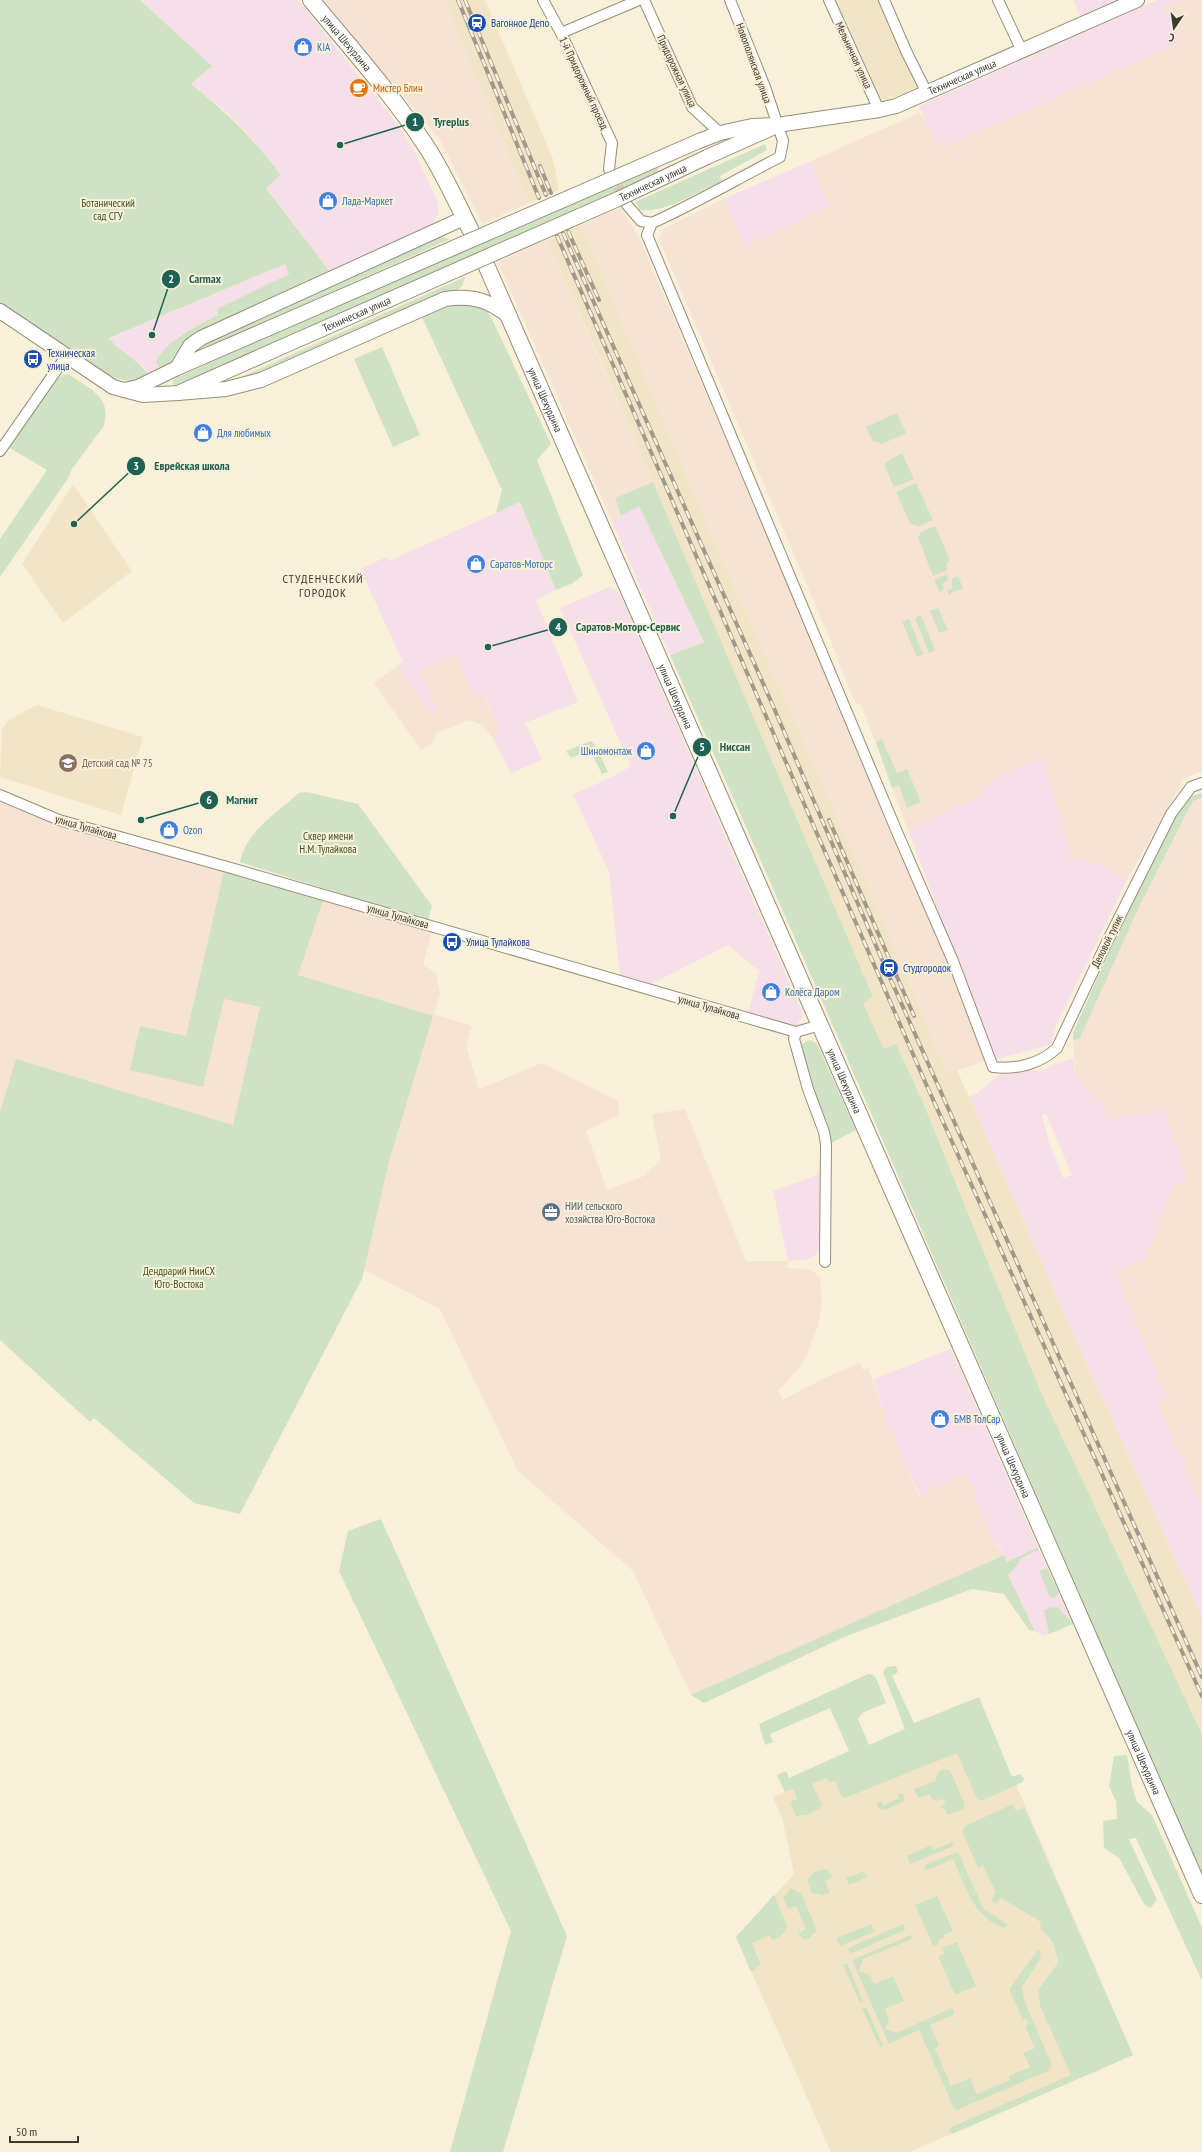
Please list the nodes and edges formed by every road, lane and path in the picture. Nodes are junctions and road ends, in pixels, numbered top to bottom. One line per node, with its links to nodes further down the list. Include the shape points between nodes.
1 (311, 0): 19 (main road, улица Шехурдина, via 398,107 425,145)
2 (543, 0): 10 (street, 1-й Придорожный проезд)
3 (639, 0): 10 (street)
4 (644, 0): 15 (street, Придорожная улица, via 692,107)
5 (730, 0): 14 (street, Новополянская улица)
6 (828, 0): 13 (street, Мельничная улица)
7 (884, 0): 12 (street)
8 (998, 0): 11 (street)
9 (1128, 2): 11 (main road, Техническая улица)
10 (561, 33): 16 (street, 1-й Придорожный проезд, via 612,143)
11 (1022, 51): 12 (main road, Техническая улица)
12 (927, 93): 13 (main road, Техническая улица)
13 (879, 110): 14 (main road, Техническая улица)
14 (777, 125): 15 (main road, Техническая улица, via 752,126); 18 (street, Новополянская улица, via 783,141 780,157); 26 (main road, Техническая улица, bridge, via 618,199)
15 (720, 133): 24 (main road, Техническая улица, bridge)
16 (609, 169)
17 (627, 205): 18 (street, via 640,221)
18 (652, 223): 28 (street, Деловой тупик, via 647,235 953,961 993,1067 1006,1069 1036,1062 1047,1058 1057,1048 1171,814 1191,787)
19 (467, 224): 24 (main road, via 201,338 190,346)
20 (487, 267): 22 (main road, улица Шехурдина)
21 (0, 310): 23 (main road)
22 (510, 317): 26 (main road, via 484,300 445,299 261,380 226,389); 30 (main road, улица Шехурдина)
23 (67, 355): 25 (main road); 27 (street)
24 (173, 370): 25 (main road, Техническая улица, via 138,387); 26 (street, via 163,378 162,385 165,390)
25 (120, 390): 26 (main road, Техническая улица, via 143,395)
26 (175, 393)
27 (0, 451)
28 (1202, 783)
29 (0, 795): 31 (street, улица Тулайкова, via 60,820)
30 (820, 1024): 31 (street); 33 (main road, улица Шехурдина)
31 (796, 1032): 32 (street, via 794,1039 826,1144)
32 (825, 1262)
33 (1202, 1895)

